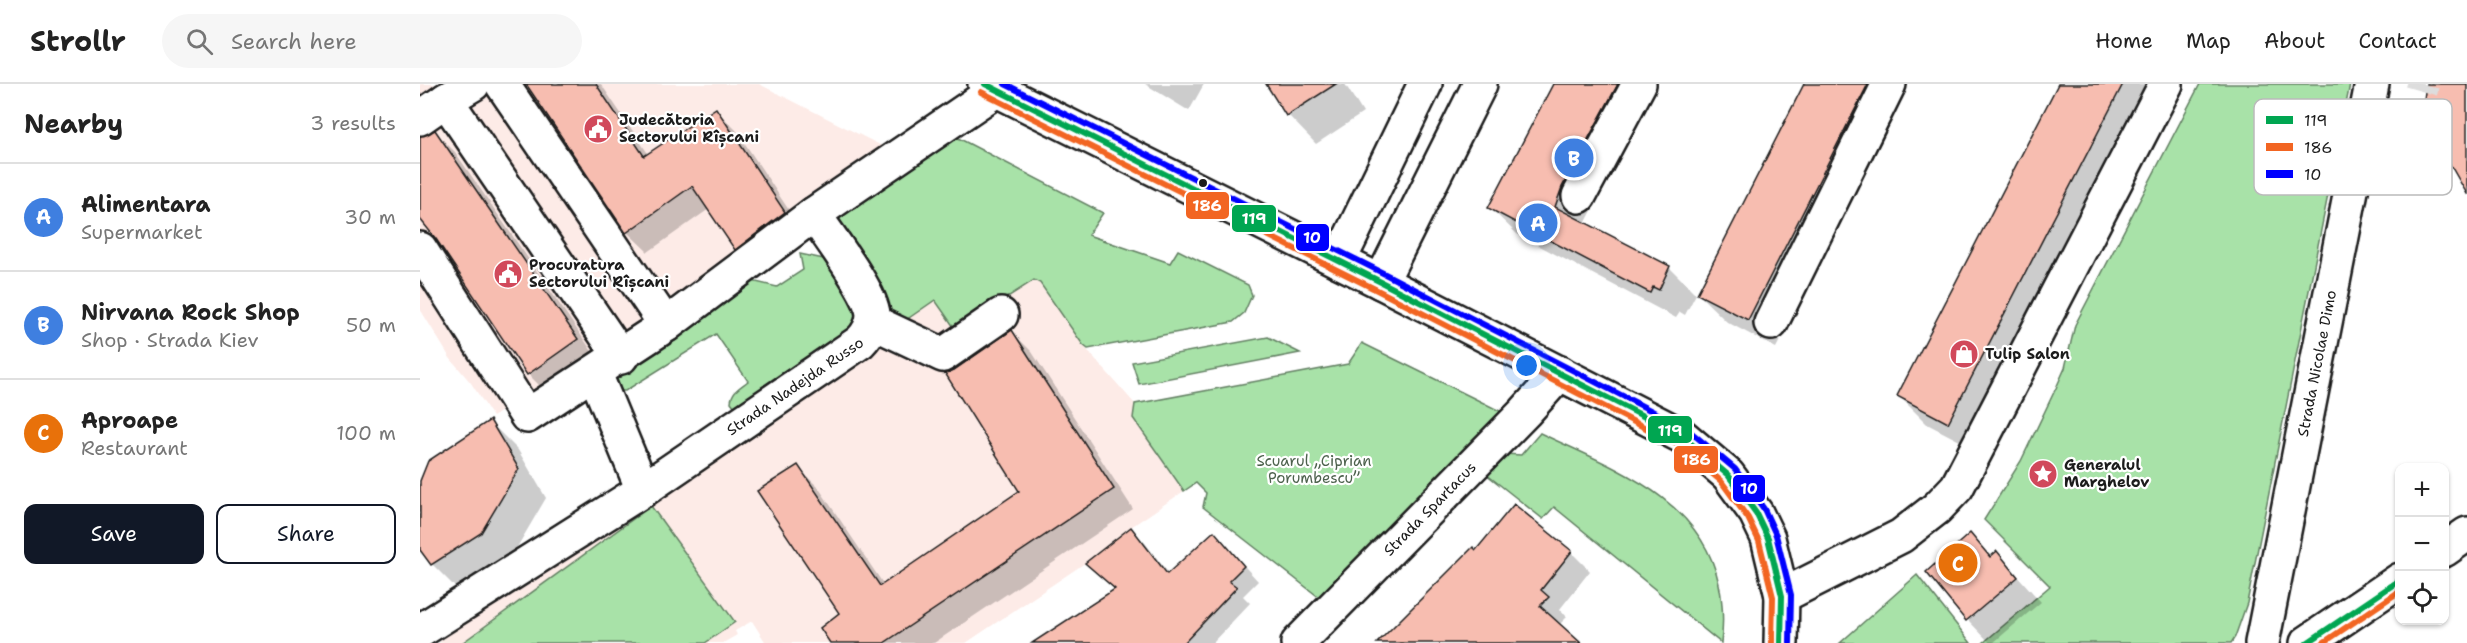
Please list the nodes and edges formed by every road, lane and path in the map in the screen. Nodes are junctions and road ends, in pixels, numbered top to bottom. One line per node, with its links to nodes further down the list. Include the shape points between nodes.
1 (501, 84): 20 (street)
2 (1425, 84): 15 (street)
3 (1480, 84): 16 (street)
4 (1639, 84): 12 (street)
5 (1889, 84): 19 (street)
6 (2166, 84): 27 (street, via 1957,487 1901,537)
7 (2372, 84): 9 (street, Strada Nicolae Dimo)
8 (991, 87): 13 (street); 15 (street)
9 (2369, 99)
10 (446, 101): 21 (street)
11 (2350, 195): 31 (street, Strada Nicolae Dimo)
12 (1579, 196)
13 (814, 214): 18 (street, Strada Nadejda Russo, via 865,292); 20 (street)
14 (420, 249): 21 (street, via 528,416)
15 (1339, 261): 16 (street)
16 (1381, 282): 22 (street)
17 (1001, 315): 18 (street, via 943,355)
18 (873, 322): 23 (street, Strada Nadejda Russo, via 860,342)
19 (1771, 323)
20 (666, 325): 21 (street)
21 (608, 366): 23 (street)
22 (1560, 373): 27 (street, via 1682,436 1728,475 1756,513 1768,538); 29 (street, Strada Spartacus)
23 (643, 490): 28 (street, Strada Nadejda Russo)
24 (2467, 534): 25 (street)
25 (2449, 547)
26 (2395, 583): 32 (street)
27 (1782, 596): 30 (street)
28 (420, 631)
29 (1298, 643)
30 (1781, 643)
31 (2262, 643)
32 (2307, 643)

